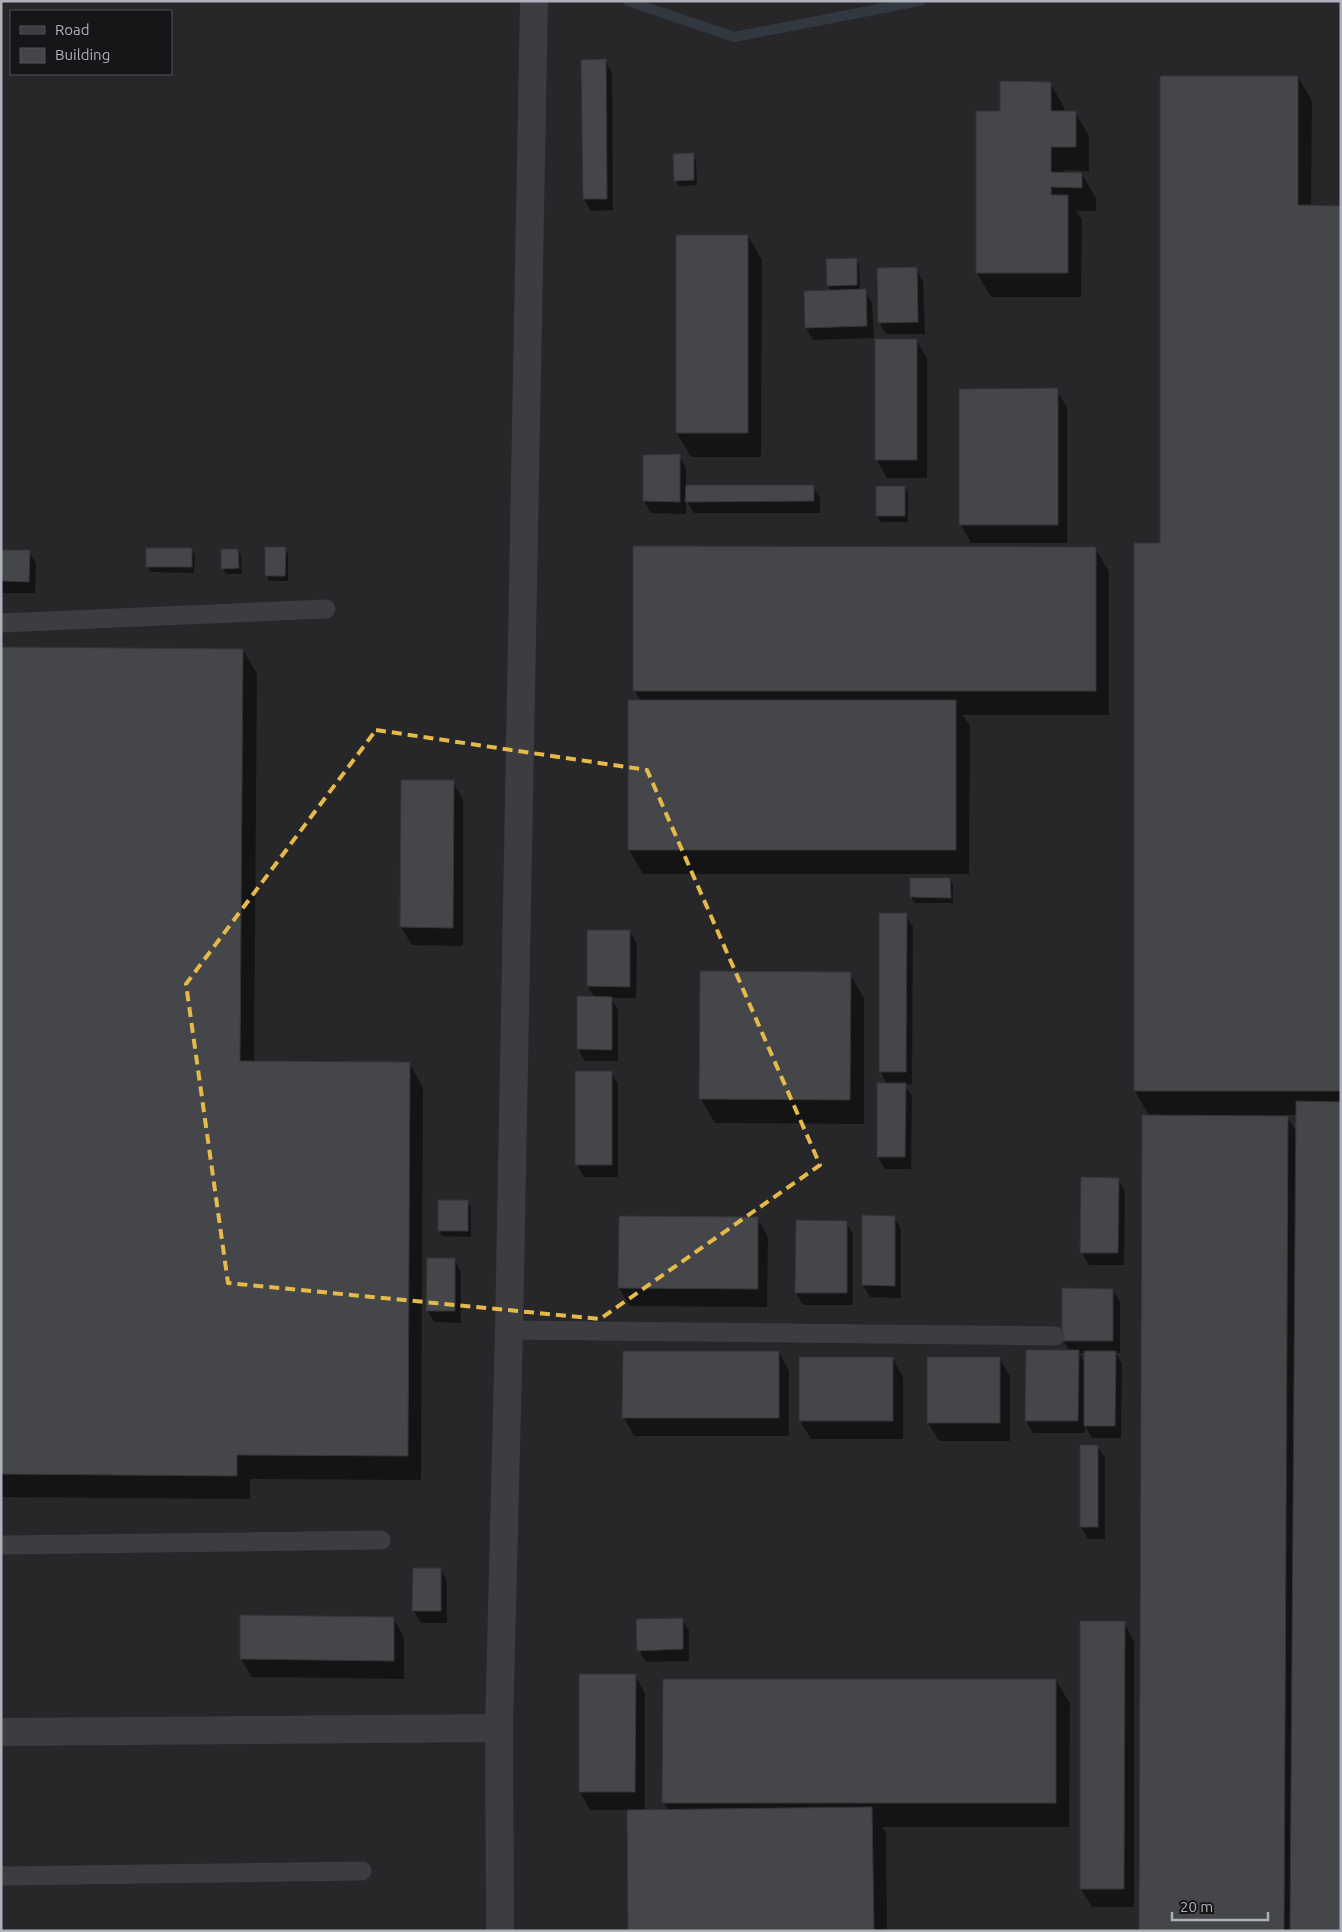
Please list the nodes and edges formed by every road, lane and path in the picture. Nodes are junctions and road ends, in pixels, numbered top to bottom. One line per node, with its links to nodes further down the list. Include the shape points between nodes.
1 (534, 1): 4 (street)
2 (326, 609): 3 (lane)
3 (1, 623)
4 (509, 1330): 5 (lane); 8 (street)
5 (1055, 1336)
6 (381, 1540): 7 (lane)
7 (1, 1545)
8 (499, 1728): 9 (street); 12 (street)
9 (1, 1732)
10 (362, 1870): 11 (lane)
11 (1, 1875)
12 (500, 1931)

